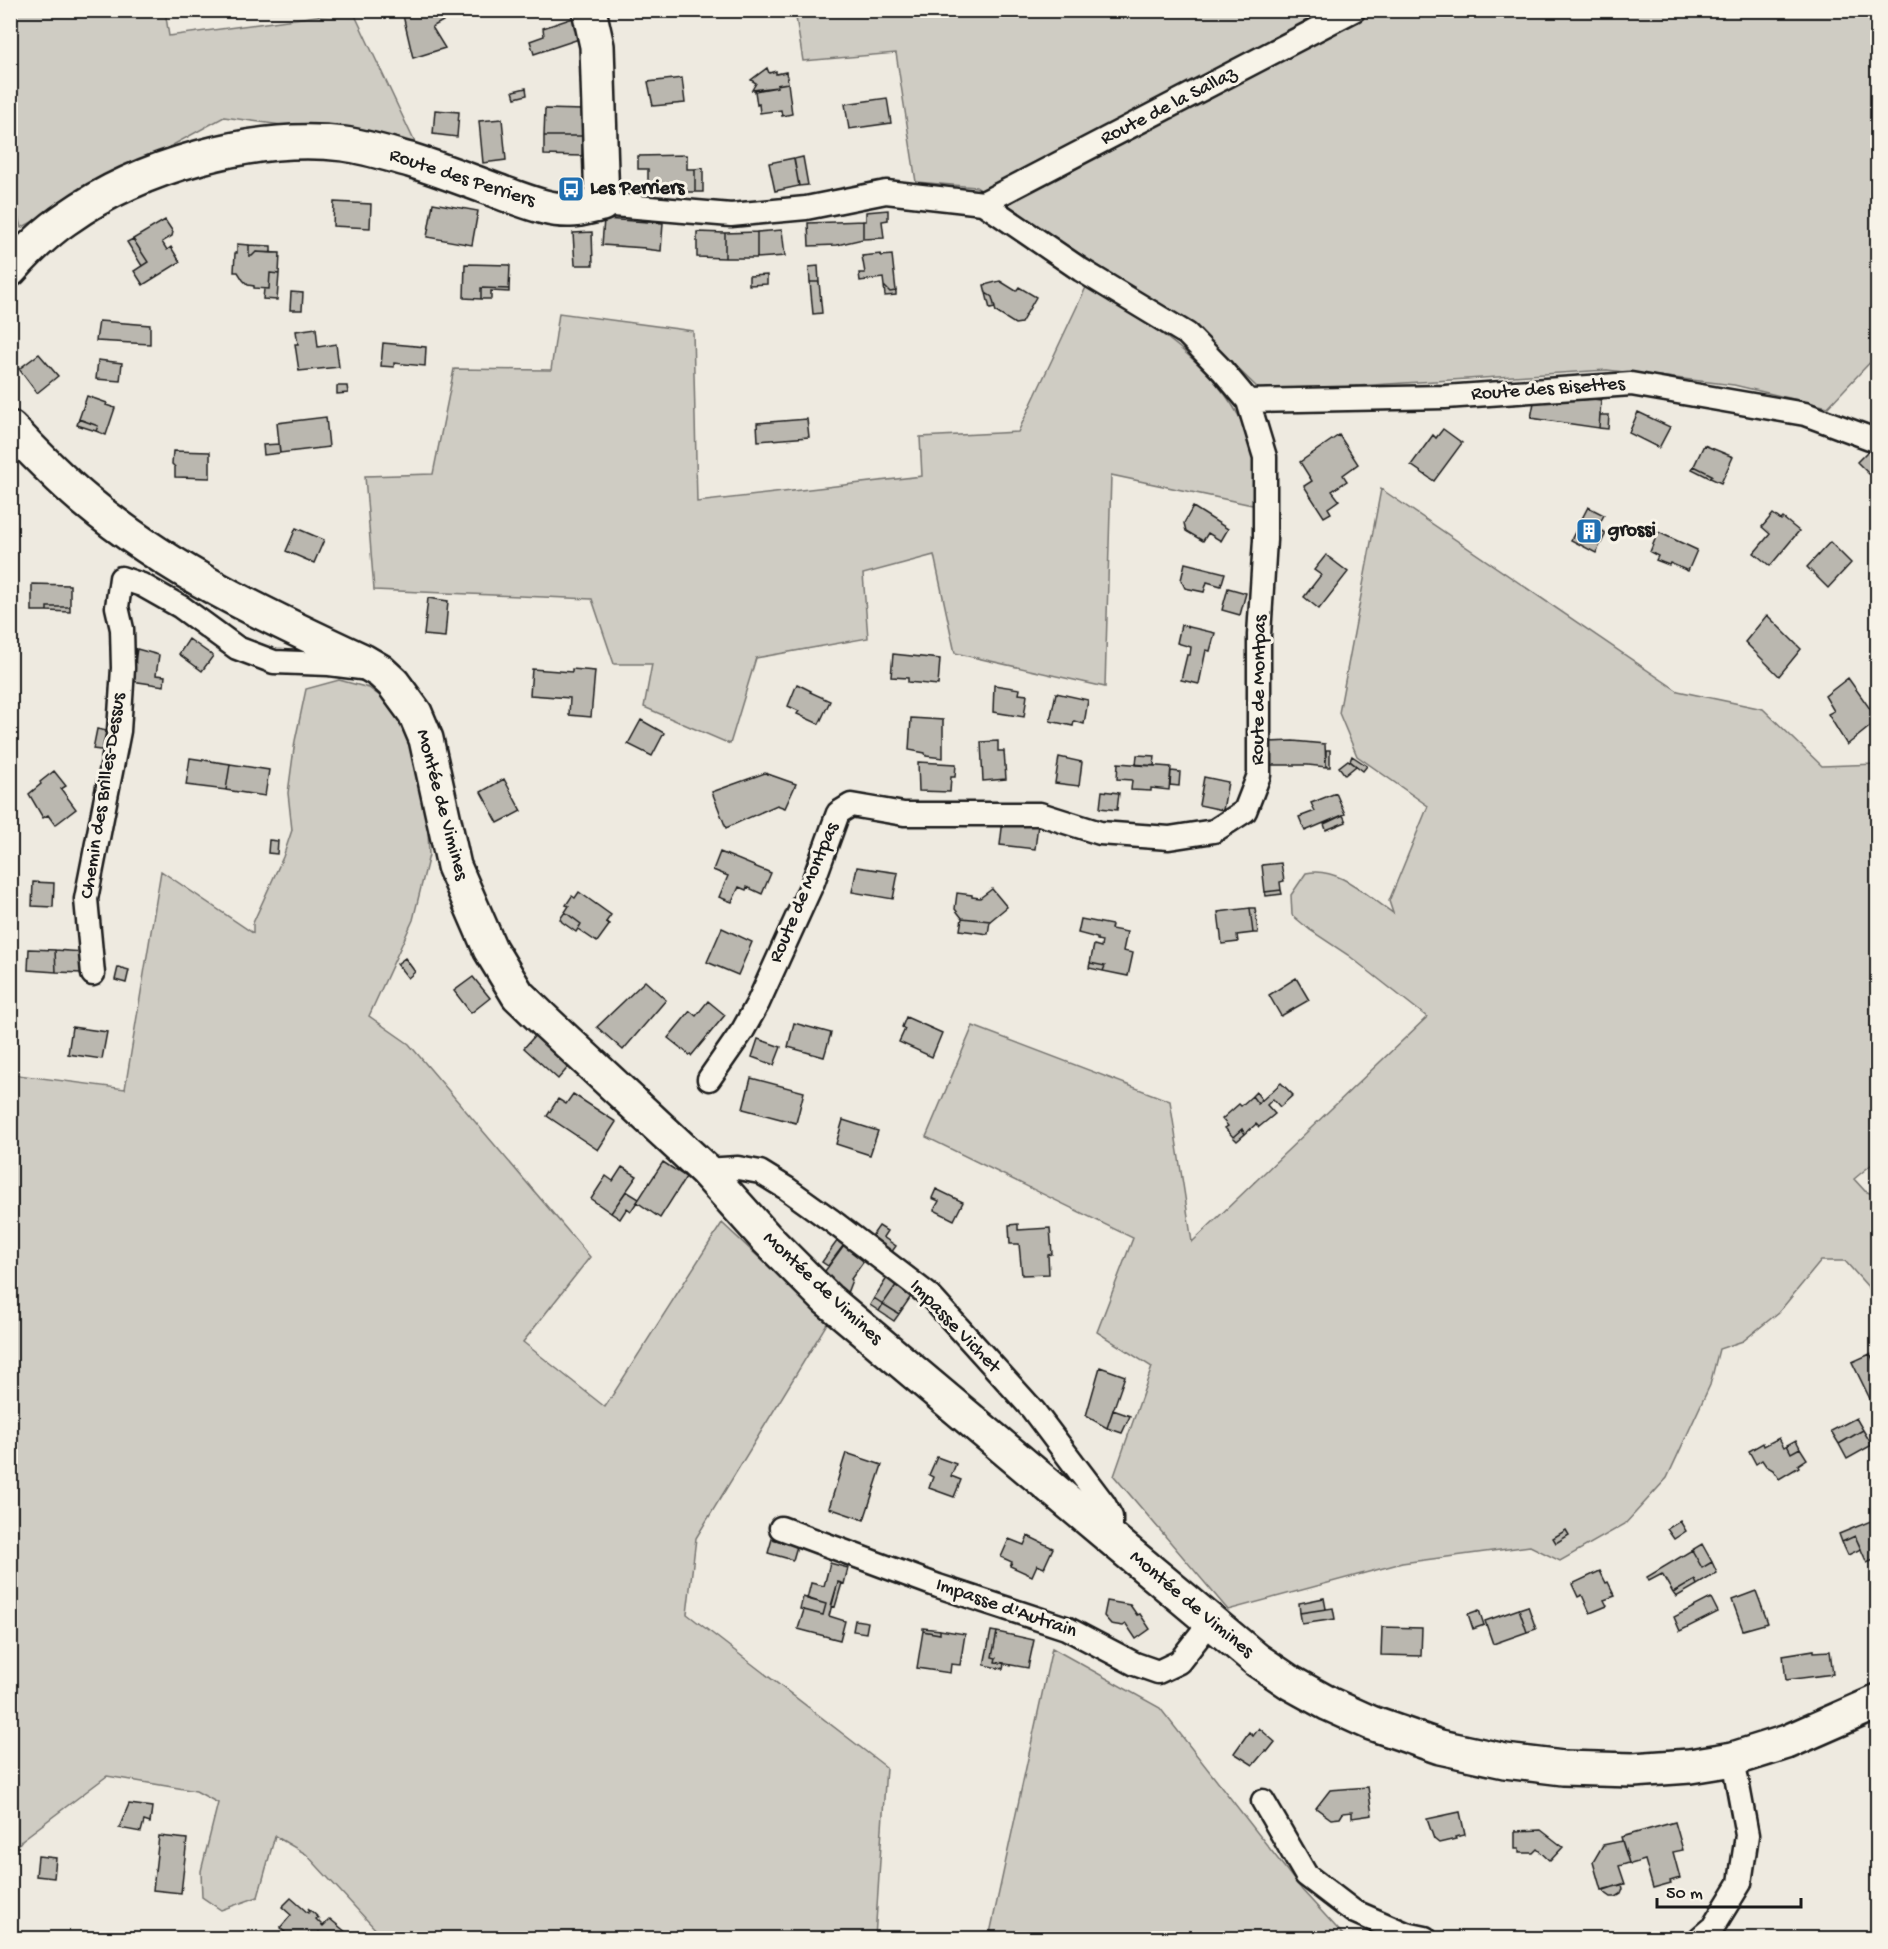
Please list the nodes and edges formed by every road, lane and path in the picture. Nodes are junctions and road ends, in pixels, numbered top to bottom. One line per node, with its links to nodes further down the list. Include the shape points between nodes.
1 (589, 10): 4 (street, via 597,46)
2 (1354, 10): 3 (street, Route de la Sallaz)
3 (983, 203): 4 (street, Route des Perriers, via 886,192 806,208 731,214); 6 (street, Route de Montpas, via 1081,270 1187,334)
4 (602, 204): 5 (street, Route des Perriers, via 571,210 535,205 362,147 316,142 269,144 175,165 91,202 41,238)
5 (10, 270)
6 (1248, 401): 8 (street, Route des Bisettes, via 1445,397 1631,384 1805,414); 11 (street, Route de Montpas, via 1265,457 1265,540 1260,775 1245,811 1214,831 1169,838 1100,833 1040,814 904,814 851,805 838,813 813,882 758,1003)
7 (10, 428): 9 (street, Montée de Vimines, via 85,500 148,548 225,595)
8 (1878, 441)
9 (380, 671): 10 (street, Chemin des Brilles-Dessus, via 274,662 237,648 181,607 121,578 117,607 123,668 119,731 86,899); 12 (street, Montée de Vimines, via 415,713 426,739 454,866 504,974 544,1021)
10 (93, 974)
11 (709, 1079)
12 (705, 1170): 14 (street, Montée de Vimines, via 827,1299); 14 (street, Impasse Vichet, via 738,1168 760,1172 930,1296 1033,1410 1097,1495 1111,1517)
13 (781, 1528): 15 (street, Impasse d'Autrain, via 1066,1628 1158,1672 1179,1662)
14 (1111, 1538): 15 (street, Montée de Vimines)
15 (1211, 1622): 17 (street, Montée de Vimines, via 1257,1660 1329,1704 1440,1747 1563,1768 1633,1770)
16 (1878, 1702): 17 (street, Montée de Vimines, via 1787,1742)
17 (1733, 1759): 20 (street, via 1747,1835 1740,1883 1713,1927)
18 (1263, 1802): 19 (street, via 1306,1875 1353,1911)
19 (1425, 1938)
20 (1700, 1938)

